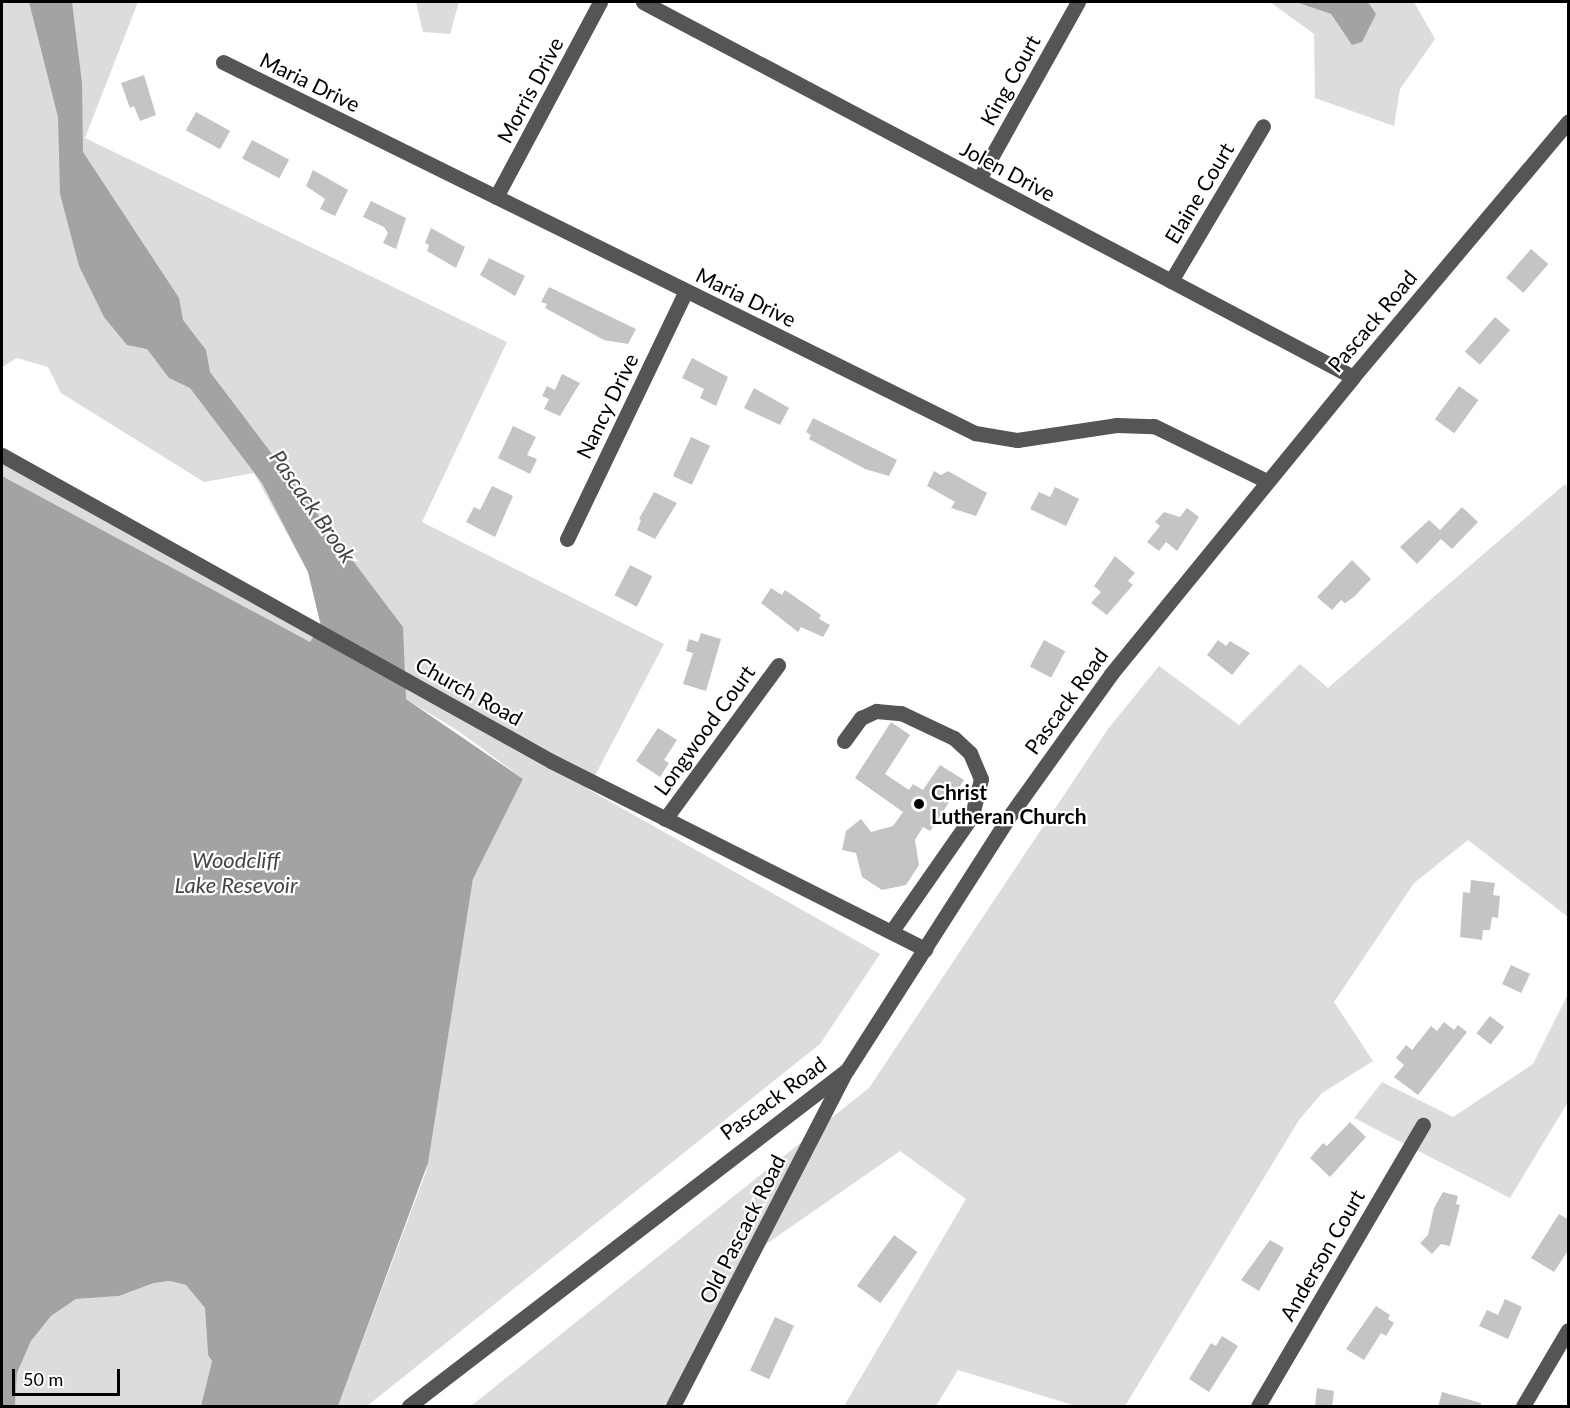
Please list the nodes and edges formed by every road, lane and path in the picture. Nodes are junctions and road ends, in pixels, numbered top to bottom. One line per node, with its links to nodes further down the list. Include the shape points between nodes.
1 (600, 2): 8 (street, Morris Drive)
2 (643, 2): 7 (street, Jolen Drive)
3 (1078, 2): 7 (street, King Court)
4 (223, 62): 8 (street, Maria Drive)
5 (1569, 122): 11 (street, Pascack Road)
6 (1263, 126): 9 (street, Elaine Court)
7 (979, 179): 9 (street, Jolen Drive)
8 (496, 197): 10 (street, Maria Drive)
9 (1171, 281): 11 (street, Jolen Drive)
10 (686, 291): 13 (street, Maria Drive, via 983,436 1017,440 1116,425 1154,426); 14 (street, Nancy Drive)
11 (1353, 377): 13 (street, Pascack Road)
12 (2, 455): 17 (street, Church Road, via 550,761)
13 (1268, 481): 19 (street, Pascack Road, via 1058,745)
14 (567, 539)
15 (778, 665): 17 (street, Longwood Court)
16 (844, 741): 18 (street, via 861,718 876,711 901,713 954,738 970,753 981,779 972,816)
17 (665, 819): 18 (street, Church Road)
18 (891, 932): 19 (street, Church Road)
19 (924, 949): 20 (street, Pascack Road)
20 (847, 1070): 23 (street, Pascack Road); 24 (street, Old Pascack Road)
21 (1423, 1125): 25 (street, Anderson Court)
22 (1569, 1330): 26 (street)
23 (409, 1407)
24 (673, 1407)
25 (1258, 1407)
26 (1523, 1407)

